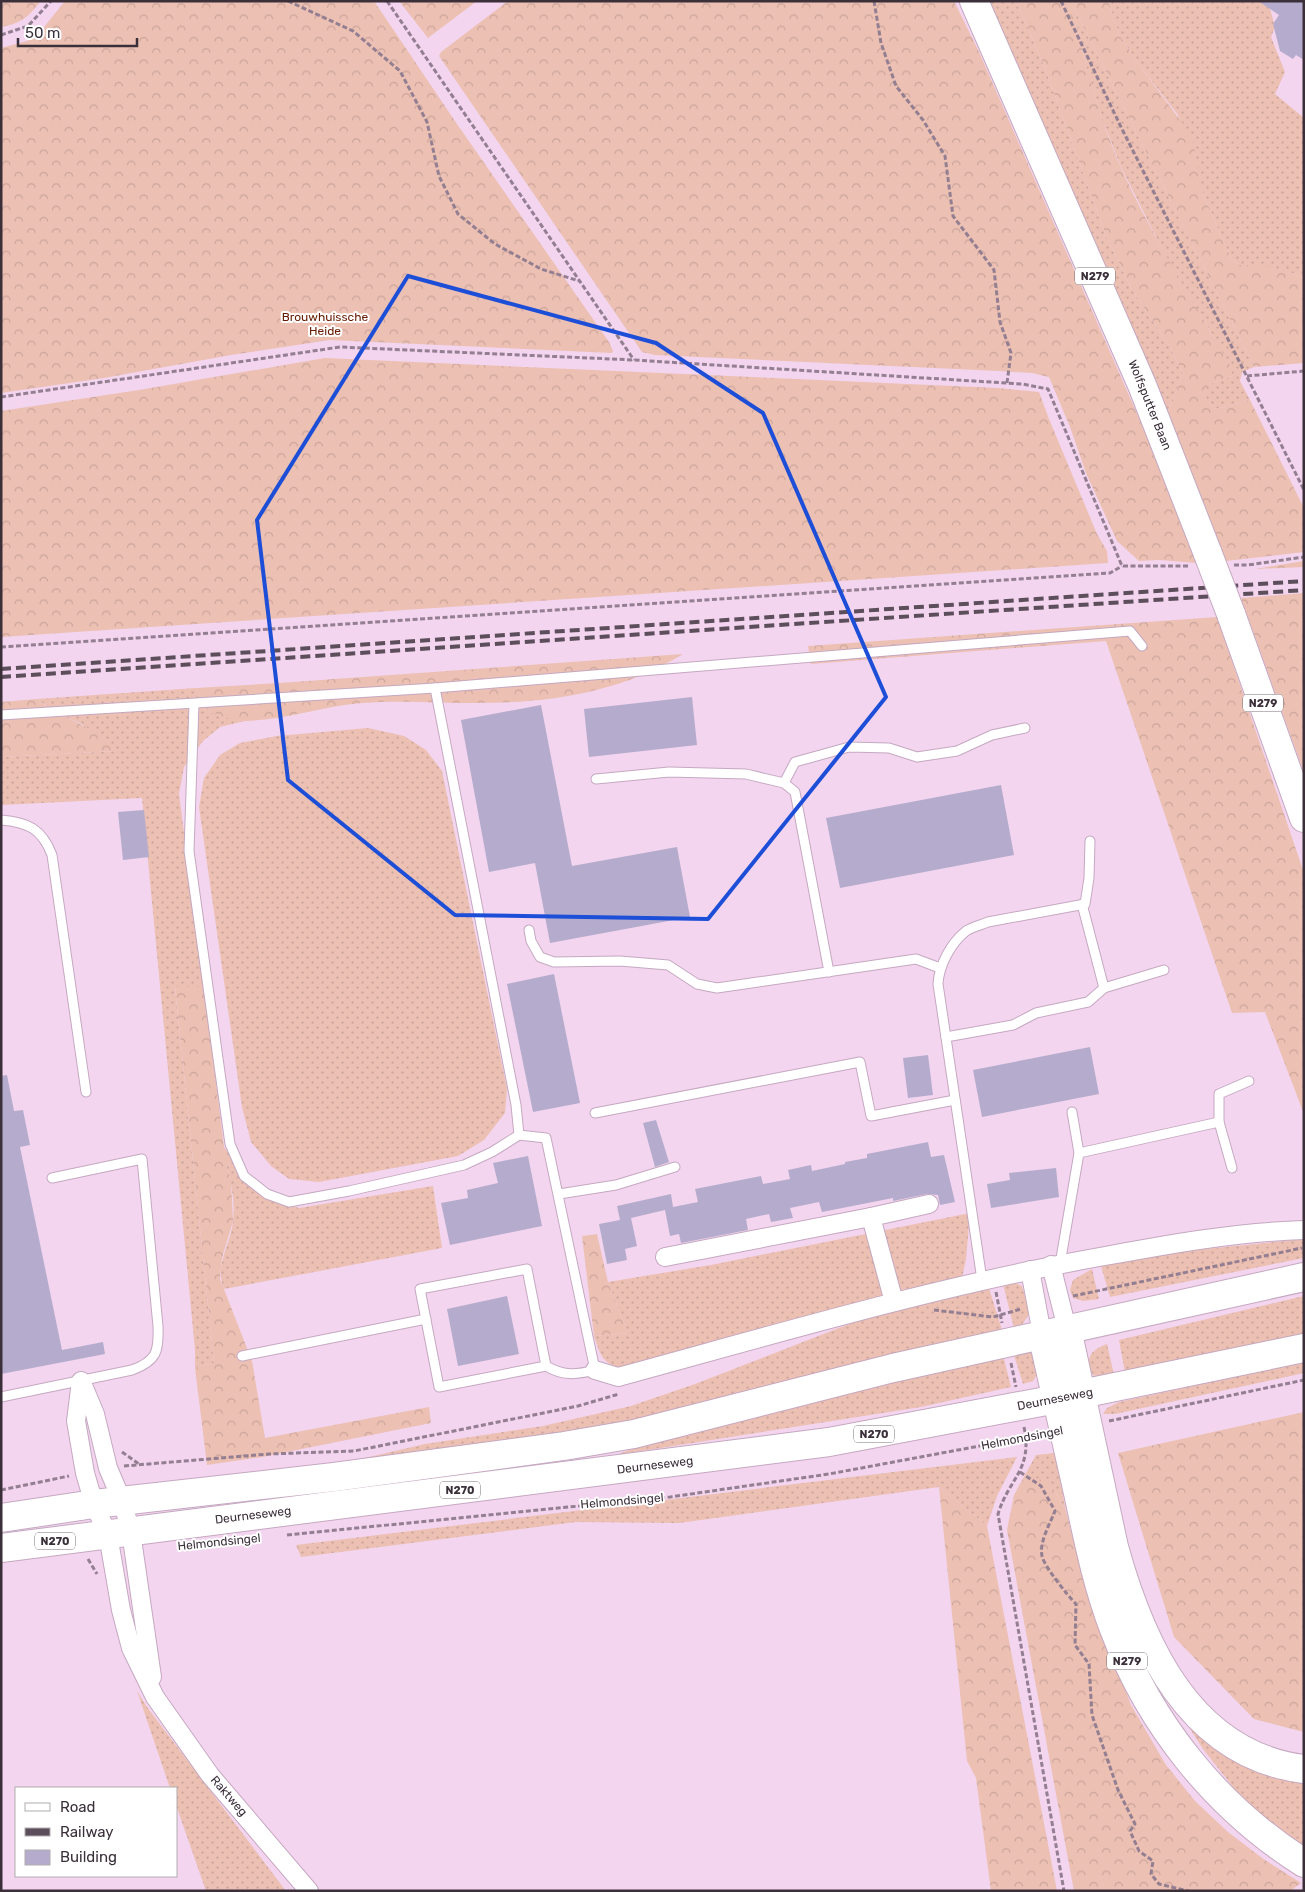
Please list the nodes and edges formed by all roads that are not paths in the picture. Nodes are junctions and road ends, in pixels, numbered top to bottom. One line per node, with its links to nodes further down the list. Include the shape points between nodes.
1 (974, 1): 9 (main road, Wolfsputter Baan / N279, bridge, via 1142,384 1212,562)
2 (1142, 646): 3 (lane, via 1130,631)
3 (435, 688): 4 (lane); 25 (lane, via 516,1105)
4 (194, 704): 5 (lane); 25 (lane, via 189,851 230,1144 244,1176 267,1194 289,1202 464,1165)
5 (1, 716)
6 (1025, 728): 8 (lane, via 992,736 957,750 917,757 889,748 849,747 794,762)
7 (596, 779): 8 (lane, via 669,772 746,774)
8 (784, 783): 16 (lane, via 795,792)
9 (1304, 818)
10 (1, 820): 20 (lane, via 17,821 41,834 52,855)
11 (1090, 841): 12 (lane, via 1089,878 1085,904)
12 (1082, 904): 14 (lane, via 977,926 958,939); 17 (lane)
13 (529, 930): 16 (lane, via 540,957 554,962 620,961 668,965 697,984 717,988)
14 (940, 968): 16 (lane, via 916,959); 18 (lane, via 938,984)
15 (1164, 970): 17 (lane)
16 (829, 972)
17 (1104, 988): 18 (lane, via 1088,1002 1036,1013 1013,1025)
18 (946, 1037): 21 (lane)
19 (1249, 1081): 24 (lane, via 1219,1094)
20 (86, 1092)
21 (955, 1100): 23 (lane, via 871,1116 860,1062); 38 (lane)
22 (1072, 1112): 26 (lane)
23 (596, 1113)
24 (1219, 1122): 26 (lane); 28 (lane)
25 (519, 1135): 30 (lane, via 546,1138)
26 (1079, 1153): 35 (lane)
27 (676, 1167): 30 (lane, via 616,1185)
28 (1232, 1168)
29 (52, 1178): 46 (lane, via 142,1159 158,1348 151,1360 139,1367)
30 (559, 1194): 45 (lane)
31 (929, 1204): 32 (street)
32 (871, 1217): 34 (street); 39 (street)
33 (1304, 1230): 35 (street, via 1192,1240)
34 (665, 1256)
35 (1056, 1265): 36 (street); 41 (street, via 1059,1299)
36 (1030, 1270): 38 (street); 41 (street, via 1037,1305)
37 (1304, 1277): 41 (main road)
38 (987, 1279): 39 (street)
39 (894, 1302): 45 (street, via 618,1377)
40 (426, 1319): 43 (lane); 44 (lane, via 439,1386); 44 (lane, via 420,1289 527,1269)
41 (1054, 1332): 47 (main road); 50 (main road, via 893,1368 616,1437 334,1477)
42 (1304, 1348): 47 (main road, Deurneseweg / N270)
43 (242, 1356)
44 (546, 1366): 45 (lane, via 558,1372)
45 (595, 1370)
46 (81, 1381): 48 (lane); 50 (street, via 95,1414 108,1468); 51 (street, via 76,1421)
47 (1069, 1396): 49 (main road, N279); 53 (main road, Deurneseweg / N270, via 829,1442)
48 (1, 1397)
49 (1076, 1428): 55 (main road, N279, via 1123,1580 1144,1633 1173,1684 1200,1720 1226,1741 1267,1761); 56 (main road, N279, via 1098,1582 1135,1678 1170,1736 1205,1779 1261,1833)
50 (122, 1501): 51 (main road); 53 (street, Raktweg)
51 (94, 1504): 52 (main road); 53 (street, Raktweg)
52 (1, 1518)
53 (120, 1534): 54 (main road, Deurneseweg / N270); 57 (street, Raktweg, via 121,1610 131,1648 155,1698 210,1775)
54 (1, 1548)
55 (1304, 1769)
56 (1304, 1863)
57 (309, 1891)

